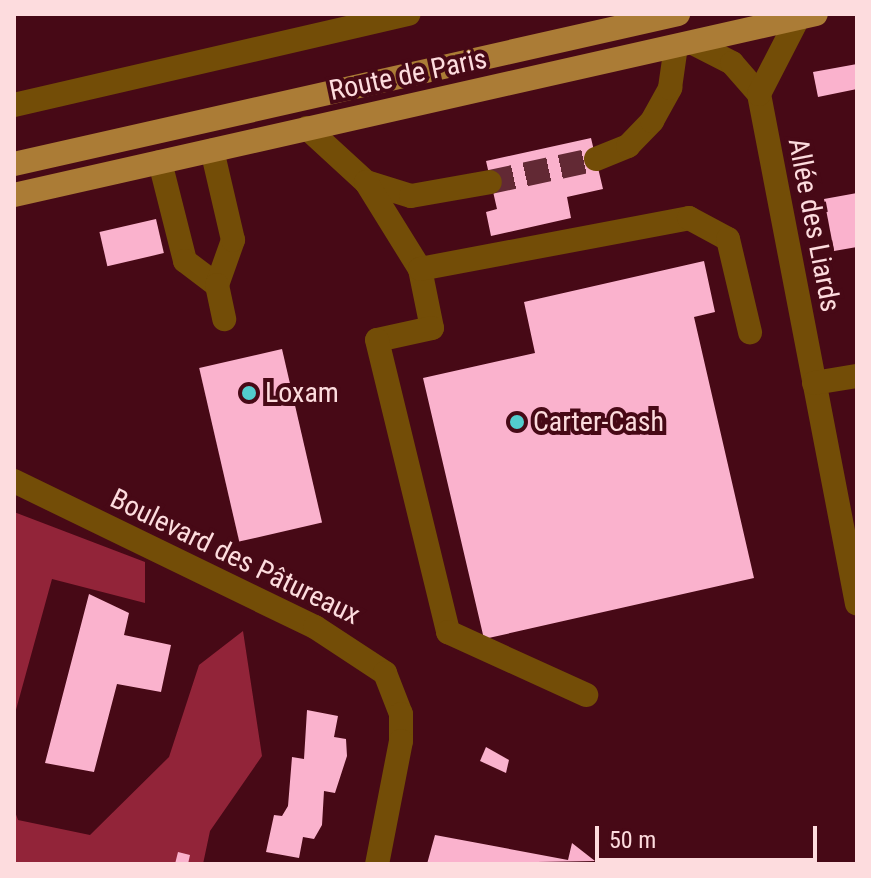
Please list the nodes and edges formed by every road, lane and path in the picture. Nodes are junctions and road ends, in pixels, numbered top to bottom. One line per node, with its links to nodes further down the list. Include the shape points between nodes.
1 (409, 14): 4 (street)
2 (678, 14): 12 (main road, Route de Paris)
3 (807, 16): 5 (main road, Route de Paris); 6 (street)
4 (348, 21): 7 (street)
5 (684, 44): 6 (street, via 732,63); 8 (main road, Route de Paris); 10 (street, via 652,121 628,146)
6 (759, 94): 21 (street, Allée des Liards)
7 (14, 105)
8 (307, 128): 9 (main road, Route de Paris); 13 (street)
9 (212, 150): 11 (main road, Route de Paris); 17 (street, via 233,240)
10 (596, 159)
11 (160, 162): 15 (main road, Route de Paris); 17 (street, via 185,261)
12 (14, 164)
13 (366, 182): 14 (street, via 411,196); 16 (street)
14 (490, 182)
15 (14, 195)
16 (420, 269): 19 (street, via 689,218 728,239); 24 (street, via 432,328 377,340 448,632)
17 (217, 285): 18 (street)
18 (224, 319)
19 (750, 332)
20 (857, 376): 21 (street)
21 (814, 383): 23 (street, Allée des Liards)
22 (14, 481): 25 (street, Boulevard des Pâtureaux, via 364,655 385,673 401,714)
23 (857, 604)
24 (586, 695)
25 (377, 864)

